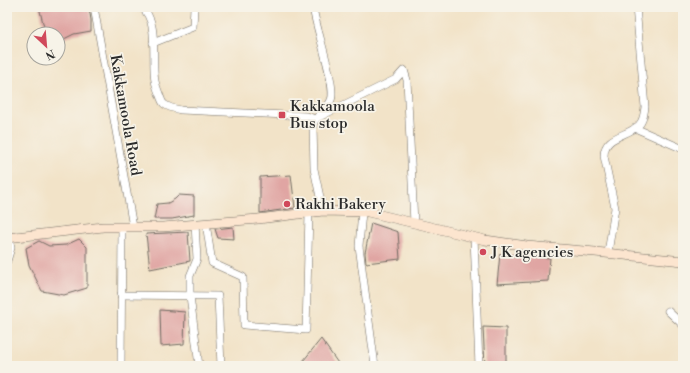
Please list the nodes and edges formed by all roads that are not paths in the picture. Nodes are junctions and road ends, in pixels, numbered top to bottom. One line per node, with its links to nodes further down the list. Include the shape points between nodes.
1 (94, 7): 17 (street, Kakkamoola Road)
2 (141, 7): 6 (street, via 149,16)
3 (194, 7): 6 (street, via 193,27)
4 (313, 7): 7 (street, via 332,87 331,101)
5 (636, 7): 8 (street, via 645,107 643,119)
6 (154, 44): 7 (street, via 155,80 162,103 172,108 307,116)
7 (315, 119): 10 (street, via 314,168); 13 (street, via 396,79 404,70)
8 (635, 128): 9 (street); 20 (street, via 606,144 604,150 615,208)
9 (683, 149)
10 (323, 211): 11 (main road); 12 (main road)
11 (362, 212): 13 (main road); 30 (street, via 359,246)
12 (308, 213): 15 (main road); 15 (street, via 306,330 244,325 243,277 212,263)
13 (414, 223): 18 (main road)
14 (195, 224): 15 (main road); 17 (main road); 24 (street, via 197,259 190,276)
15 (206, 224)
16 (122, 227): 17 (main road); 19 (main road); 23 (street)
17 (133, 227)
18 (474, 237): 20 (main road, via 527,246); 31 (street)
19 (8, 238): 21 (street, via 11,248)
20 (608, 253): 22 (main road)
21 (7, 261)
22 (683, 261)
23 (121, 295): 24 (street); 27 (street)
24 (190, 296): 28 (street); 29 (street, via 218,296)
25 (668, 311): 26 (street)
26 (683, 325)
27 (121, 366)
28 (199, 366)
29 (221, 366)
30 (375, 366)
31 (479, 366)

